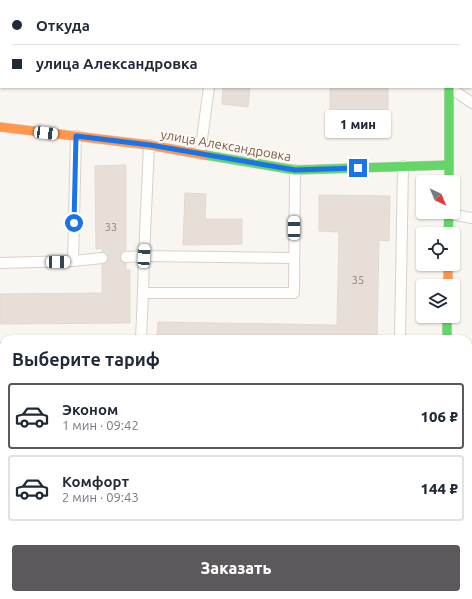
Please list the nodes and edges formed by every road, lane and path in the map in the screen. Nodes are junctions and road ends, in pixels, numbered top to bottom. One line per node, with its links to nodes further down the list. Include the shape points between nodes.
1 (209, 88): 9 (lane)
2 (449, 88): 10 (street)
3 (450, 88): 4 (lane)
4 (472, 103)
5 (0, 127): 6 (lane); 7 (street, улица Александровка)
6 (0, 131)
7 (76, 136): 8 (street, улица Александровка); 20 (lane)
8 (150, 145): 9 (street, улица Александровка); 16 (lane)
9 (200, 154): 12 (street, улица Александровка)
10 (449, 165): 11 (street, улица Александровка); 13 (street)
11 (403, 166): 12 (street, улица Александровка); 25 (lane)
12 (295, 170): 19 (lane)
13 (449, 175)
14 (460, 215): 15 (lane)
15 (472, 218)
16 (144, 256): 17 (lane); 19 (lane); 22 (lane)
17 (126, 257)
18 (102, 258): 20 (lane)
19 (294, 258): 22 (lane, via 294,293)
20 (73, 261): 21 (lane)
21 (0, 263)
22 (143, 293): 24 (lane)
23 (447, 323): 26 (street)
24 (141, 335)
25 (400, 335)
26 (447, 335)

